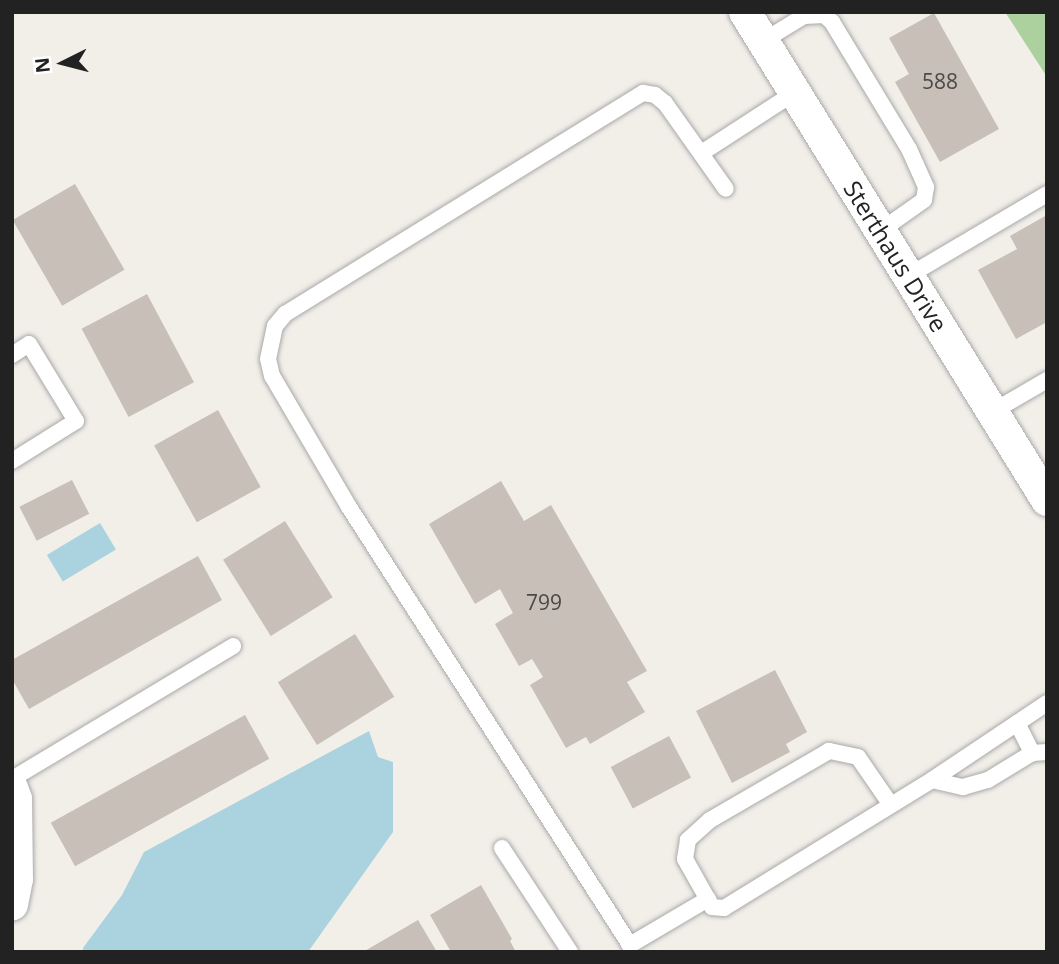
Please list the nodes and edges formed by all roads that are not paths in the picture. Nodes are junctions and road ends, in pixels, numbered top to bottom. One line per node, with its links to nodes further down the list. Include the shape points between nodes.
1 (755, 22): 2 (street, Sterthaus Drive); 6 (lane, via 824,15 909,149 926,187 924,201)
2 (794, 93): 3 (lane); 6 (street, Sterthaus Drive)
3 (703, 152): 4 (lane); 22 (lane, via 665,103 656,95 643,93 285,314 275,326 268,359 272,376 349,507 629,945)
4 (726, 189)
5 (1046, 194): 7 (lane)
6 (880, 230): 7 (street, Sterthaus Drive)
7 (908, 275): 10 (street, Sterthaus Drive)
8 (12, 355): 11 (lane, via 29,344 76,421)
9 (1047, 380): 10 (lane)
10 (992, 412): 12 (street, Sterthaus Drive)
11 (12, 461)
12 (1047, 500)
13 (233, 646): 17 (lane)
14 (1047, 703): 15 (lane)
15 (1017, 723): 16 (lane); 18 (lane)
16 (1039, 753): 18 (lane, via 988,780 964,787)
17 (12, 779)
18 (932, 780): 20 (lane)
19 (12, 788): 23 (street, via 18,879)
20 (891, 805): 22 (lane, via 724,908 712,907); 22 (lane, via 858,757 829,751 817,755 710,820 688,840 685,859)
21 (502, 848): 24 (lane)
22 (708, 899)
23 (12, 905)
24 (570, 952)

